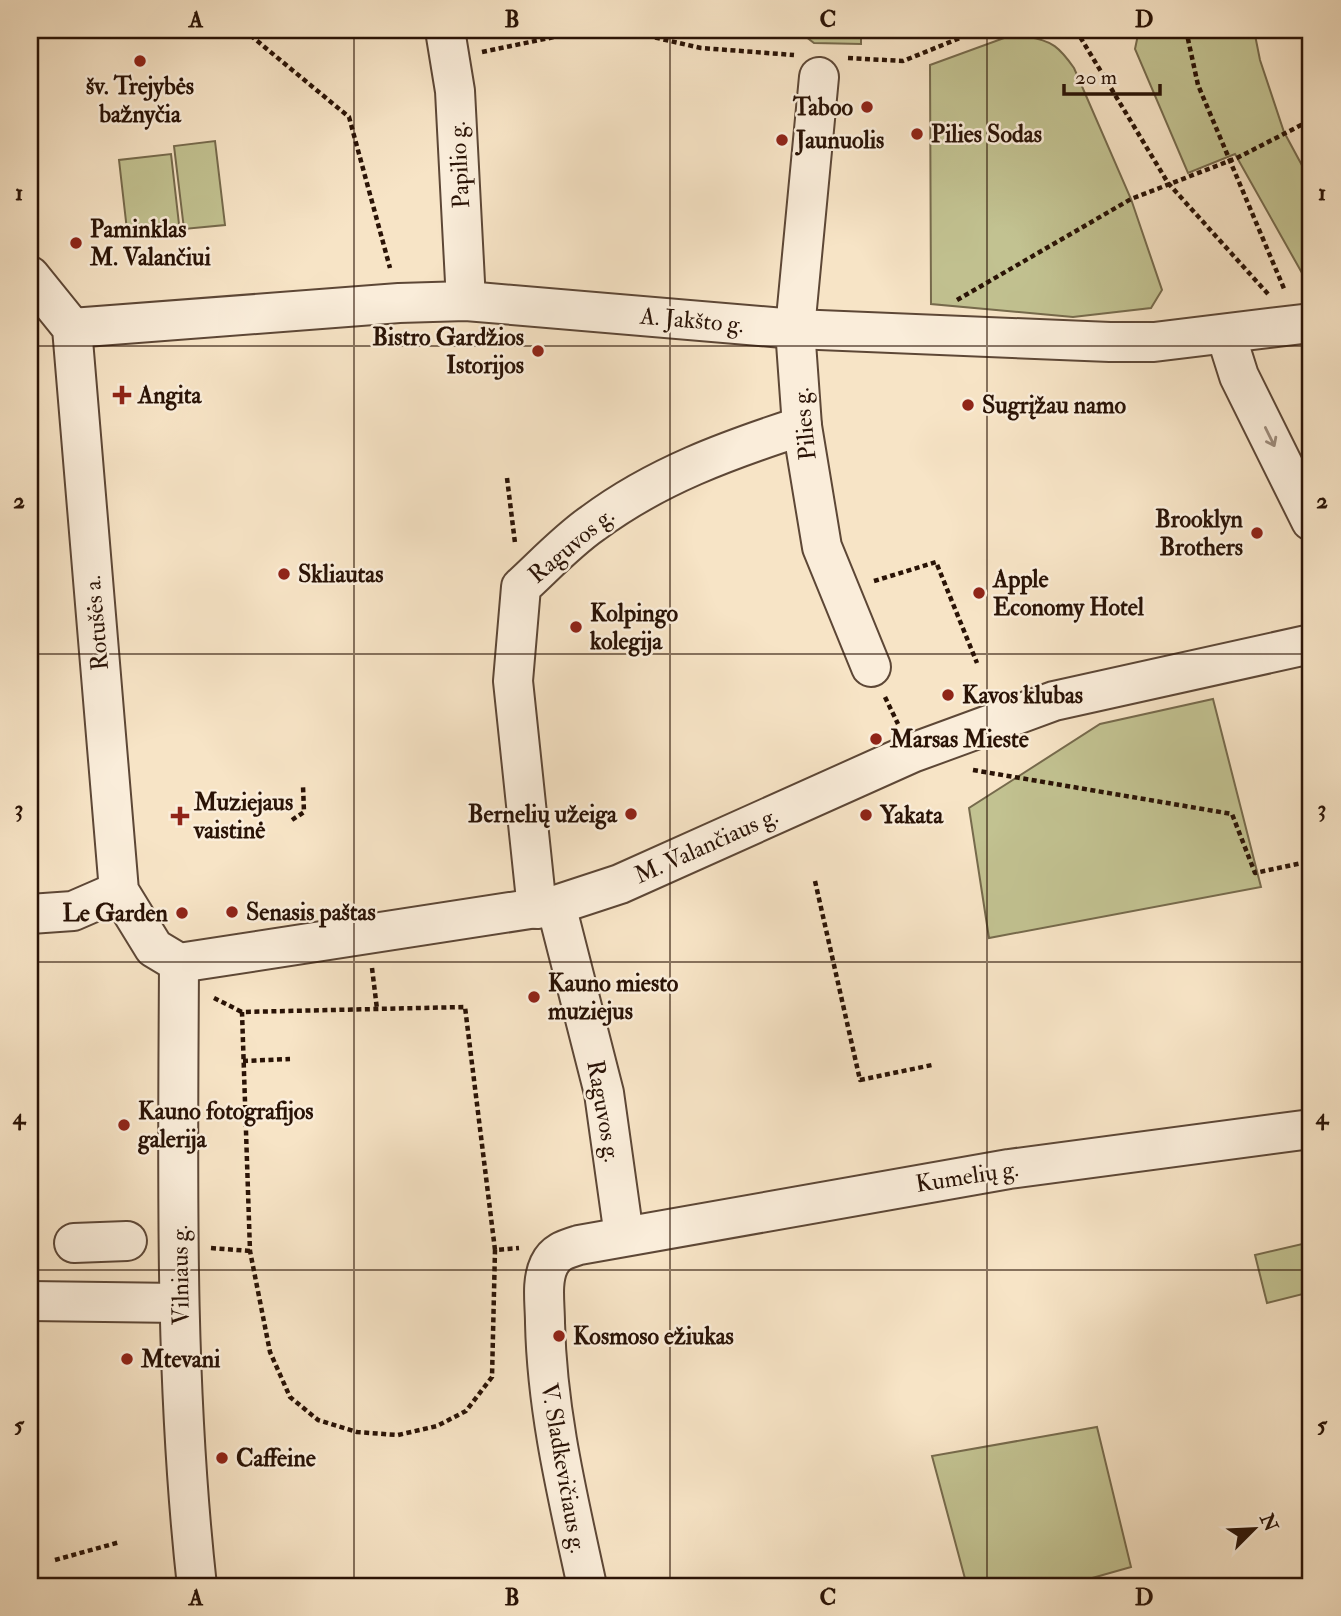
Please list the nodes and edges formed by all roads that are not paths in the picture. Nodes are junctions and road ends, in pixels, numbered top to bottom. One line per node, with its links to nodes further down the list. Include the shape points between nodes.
1 (447, 44): 4 (street, Papilio g., via 455,91)
2 (819, 76): 7 (street, Pilies g.)
3 (30, 276): 6 (street)
4 (466, 301): 6 (street, A. Jakšto g.); 7 (street, A. Jakšto g.)
5 (1304, 324): 8 (street, A. Jakšto g.)
6 (72, 328): 13 (street, Rotušės a.)
7 (795, 329): 8 (street, A. Jakšto g., via 1110,342); 9 (street, Pilies g.)
8 (1226, 335): 10 (street, one-way to 10, via 1239,376)
9 (802, 426): 12 (street, Pilies g., via 822,547); 14 (street, Raguvos g., via 721,453 642,490 592,523 521,587 513,681)
10 (1311, 521)
11 (1311, 644): 14 (street, M. Valančiaus g., via 1054,701 912,753 620,884)
12 (871, 667)
13 (119, 891): 15 (street, via 73,911); 16 (street, via 154,948)
14 (546, 907): 16 (street, M. Valančiaus g.); 18 (street, Raguvos g., via 604,1093)
15 (30, 914)
16 (180, 963): 22 (street, Vilniaus g.)
17 (1311, 1129): 18 (street, Kumelių g., via 996,1171)
18 (624, 1237): 24 (street, V. Sladkevičiaus g., via 558,1252 545,1280 552,1425)
19 (127, 1241): 20 (street)
20 (74, 1242)
21 (30, 1301): 22 (street)
22 (179, 1303): 23 (street, Vilniaus g.)
23 (197, 1586)
24 (587, 1586)

